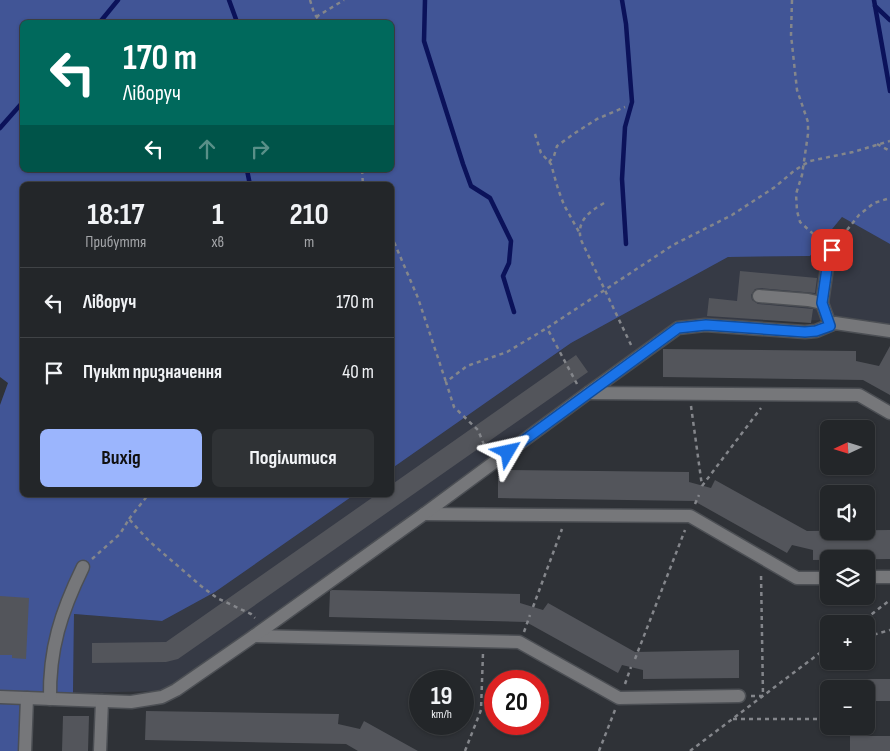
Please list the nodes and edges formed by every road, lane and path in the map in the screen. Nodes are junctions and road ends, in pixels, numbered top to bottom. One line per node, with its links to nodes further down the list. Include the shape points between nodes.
1 (310, 0): 4 (path)
2 (344, 0): 4 (path)
3 (792, 0): 12 (path, via 791,35 797,90 808,122)
4 (316, 17): 5 (path)
5 (318, 20)
6 (625, 107): 11 (path, via 597,119 557,146)
7 (535, 134): 11 (path, via 542,154)
8 (890, 141): 9 (path)
9 (877, 144): 10 (path); 12 (path)
10 (890, 151)
11 (549, 162): 15 (path, via 564,205)
12 (804, 165): 18 (path, via 796,194 800,222); 19 (path, via 732,215 673,245)
13 (890, 198): 16 (path, via 874,203)
14 (604, 204): 15 (path, via 590,212 581,223)
15 (579, 232): 19 (path)
16 (839, 238): 18 (lane)
17 (394, 242): 26 (path, via 418,298)
18 (832, 250): 21 (lane)
19 (605, 290): 23 (path); 25 (path)
20 (759, 296): 21 (lane)
21 (822, 303): 22 (lane)
22 (830, 326): 24 (lane, via 835,323); 25 (lane, via 805,332 686,326 672,331)
23 (547, 328): 26 (path, via 507,352 467,366); 27 (path)
24 (890, 331)
25 (637, 356): 27 (lane)
26 (446, 382): 31 (path, via 454,407 478,430)
27 (586, 394): 28 (lane); 31 (lane)
28 (689, 394): 29 (lane); 29 (path, via 702,486)
29 (771, 394): 30 (lane, via 859,395)
30 (890, 412)
31 (493, 463): 34 (lane)
32 (699, 495): 36 (path)
33 (146, 497): 37 (path)
34 (424, 514): 35 (lane); 47 (lane)
35 (567, 514): 36 (lane); 44 (path)
36 (690, 516): 38 (lane); 51 (path)
37 (129, 519): 39 (path, via 120,534); 47 (path, via 201,586 217,598 251,614 256,619)
38 (761, 558): 42 (lane, via 796,578); 54 (path)
39 (83, 567): 58 (lane, via 57,630 50,674)
40 (890, 576): 41 (lane)
41 (875, 577)
42 (820, 578)
43 (890, 600): 45 (path)
44 (533, 607)
45 (871, 615)
46 (890, 630): 48 (path)
47 (258, 633): 49 (lane); 59 (lane, via 176,690 148,700)
48 (875, 634)
49 (483, 642): 57 (lane, via 520,642); 64 (path, via 482,710)
50 (820, 653): 54 (path)
51 (635, 659)
52 (632, 667): 57 (path)
53 (739, 696): 57 (lane)
54 (763, 696): 61 (path)
55 (0, 697): 56 (lane)
56 (27, 698): 58 (lane); 62 (lane)
57 (619, 698): 65 (path)
58 (50, 699): 59 (lane)
59 (102, 701): 63 (lane)
60 (820, 719): 61 (path)
61 (731, 720): 66 (path)
62 (25, 751)
63 (100, 751)
64 (465, 751)
65 (599, 751)
66 (690, 751)

